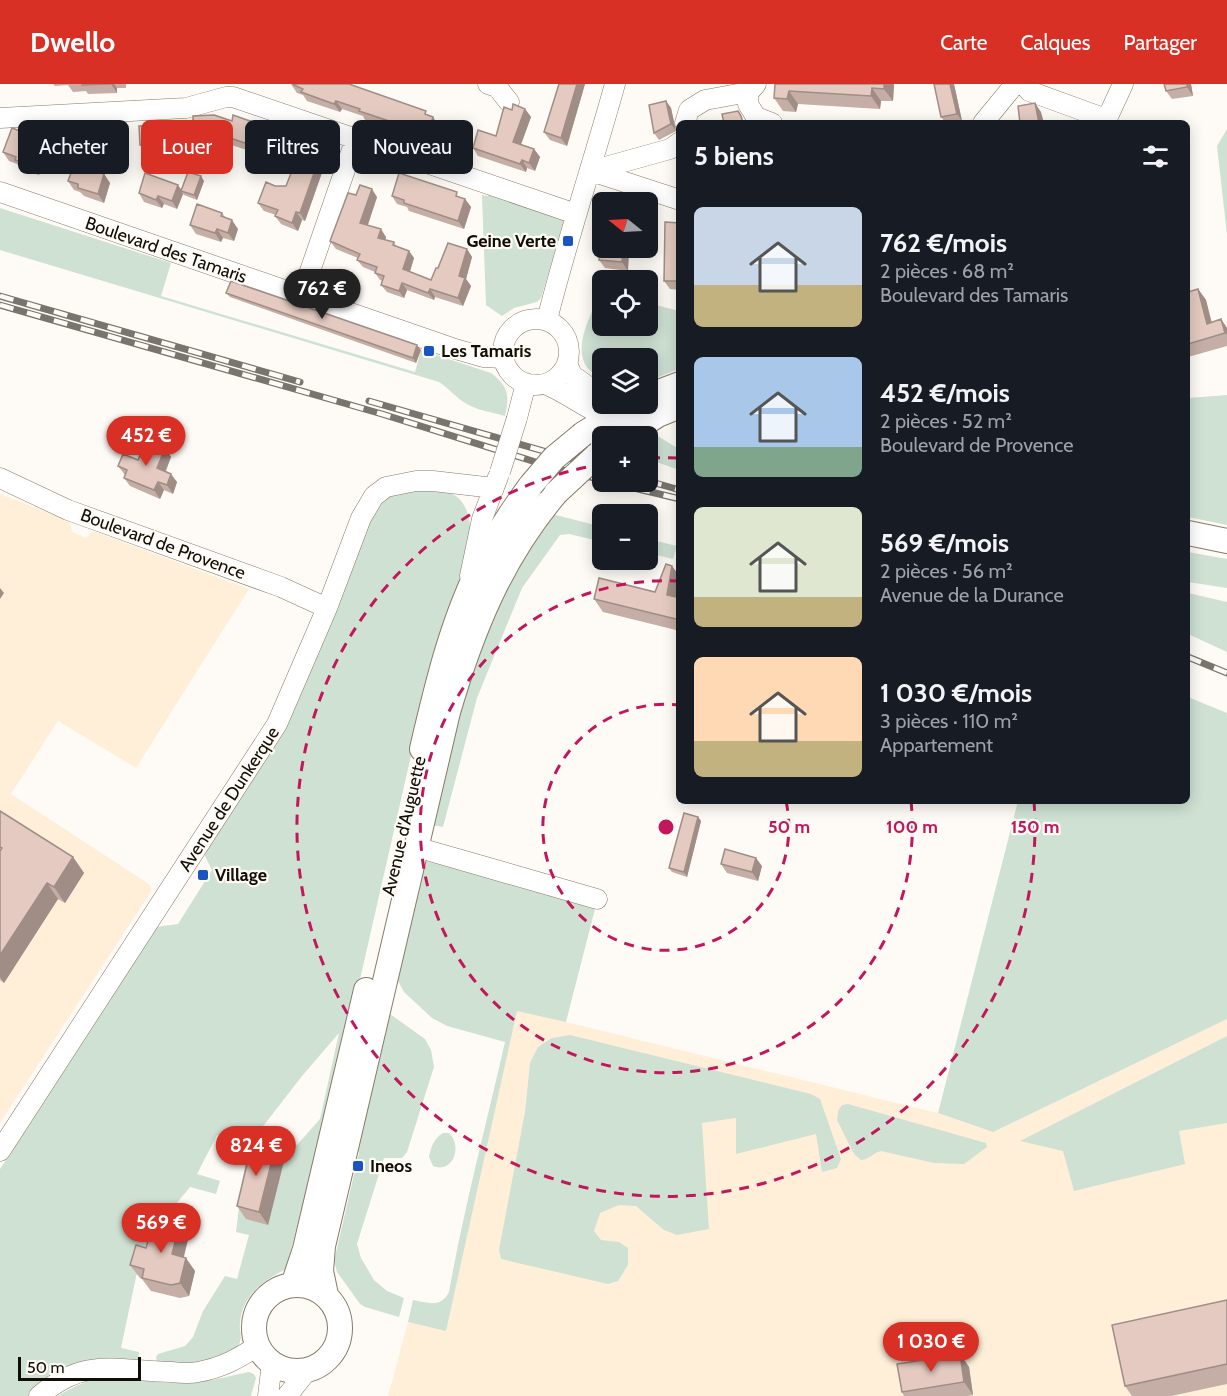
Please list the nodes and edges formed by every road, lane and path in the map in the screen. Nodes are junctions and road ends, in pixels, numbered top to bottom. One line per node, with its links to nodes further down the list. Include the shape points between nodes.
1 (488, 84): 8 (street, via 497,87)
2 (615, 84): 18 (street)
3 (1015, 84): 12 (street)
4 (1024, 84): 13 (street, via 1029,91)
5 (1123, 84): 14 (street)
6 (753, 88): 10 (street, via 705,100 689,110); 11 (street, via 748,104 756,117)
7 (238, 90): 9 (street, via 186,108); 15 (street)
8 (508, 102)
9 (0, 118)
10 (686, 120)
11 (764, 120)
12 (985, 120)
13 (1102, 120)
14 (1105, 120)
15 (352, 136)
16 (676, 145): 18 (street)
17 (352, 150): 23 (street)
18 (591, 171): 21 (street); 22 (street)
19 (460, 174): 22 (street)
20 (0, 192): 23 (street, Boulevard des Tamaris)
21 (676, 199)
22 (576, 214): 24 (street)
23 (301, 297): 25 (street, Boulevard des Tamaris, via 474,354)
24 (547, 320): 25 (street, via 516,324 504,343); 26 (street, via 562,330 567,340)
25 (503, 358): 27 (street, via 519,380)
26 (567, 363): 27 (street, via 554,381); 33 (street)
27 (536, 383): 33 (street, via 589,409); 36 (street, bridge, via 517,418)
28 (676, 384): 29 (street)
29 (658, 386)
30 (676, 388): 31 (main road)
31 (662, 406): 33 (street, via 639,420); 34 (main road)
32 (614, 414): 33 (main road)
33 (601, 422): 41 (main road, Avenue d'Auguette, bridge, via 554,458 531,484 495,539); 43 (main road, Avenue d'Auguette, bridge, via 556,493 526,529 492,590 448,712)
34 (637, 426)
35 (0, 478): 42 (street, Boulevard de Provence, via 68,510 281,586)
36 (497, 480): 37 (street, Avenue de Dunkerque); 38 (street)
37 (453, 484): 38 (street, via 467,494); 42 (street, Avenue de Dunkerque, via 401,483 374,496 361,518)
38 (482, 519): 41 (street)
39 (1190, 533): 40 (main road)
40 (1227, 541)
41 (468, 596): 46 (main road, Avenue d'Auguette, via 432,704 305,1249)
42 (327, 608): 45 (street, Avenue de Dunkerque, via 277,724)
43 (416, 847): 44 (street); 47 (main road, Avenue d'Auguette, via 323,1246 321,1271)
44 (597, 899)
45 (0, 1150)
46 (293, 1285): 47 (main road, via 304,1285); 48 (main road, via 276,1291 261,1304 255,1318 254,1329)
47 (326, 1295): 49 (main road, via 335,1307 341,1327 336,1348 322,1365)
48 (265, 1354): 49 (main road, via 281,1369); 50 (street, via 196,1373 107,1367 88,1370 54,1384); 51 (street)
49 (306, 1372): 52 (street)
50 (39, 1396)
51 (268, 1396)
52 (287, 1396)

